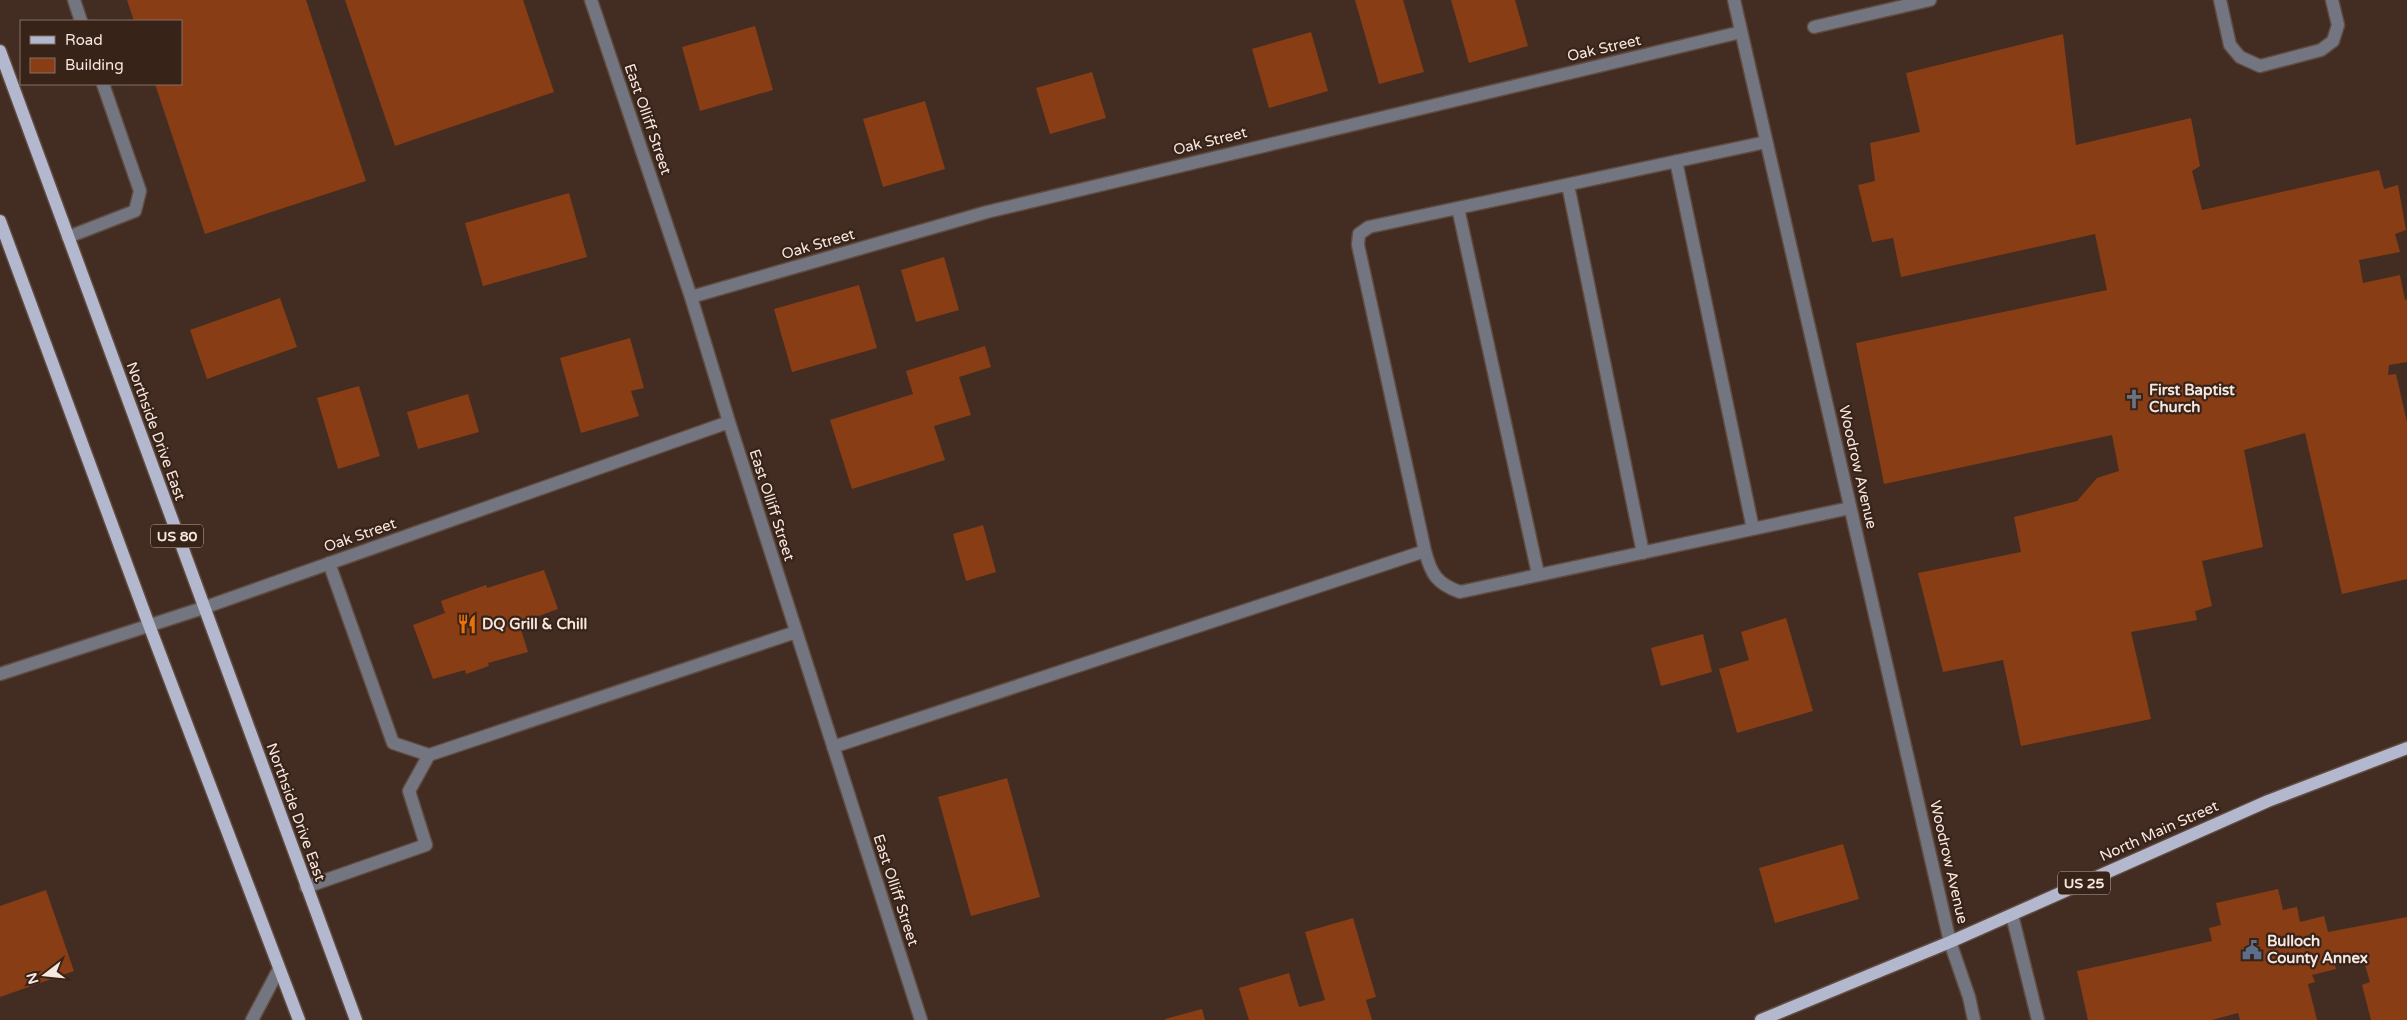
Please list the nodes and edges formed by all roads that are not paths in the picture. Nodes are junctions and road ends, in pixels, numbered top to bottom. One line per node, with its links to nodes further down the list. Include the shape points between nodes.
1 (74, 0): 7 (street)
2 (591, 0): 18 (street, East Olliff Street)
3 (1734, 0): 9 (street, Woodrow Avenue)
4 (1930, 0): 8 (street)
5 (2220, 0): 6 (street, via 2230,46 2240,57 2260,66 2321,50 2333,41 2338,24)
6 (2332, 0)
7 (81, 20)
8 (1814, 27)
9 (1741, 32): 12 (street, Woodrow Avenue); 18 (street, Oak Street, via 987,212)
10 (0, 51): 17 (main road, Northside Drive East / US 80)
11 (103, 85): 17 (street, via 140,191 135,211)
12 (1766, 142): 13 (street); 20 (street, Woodrow Avenue)
13 (1676, 161): 14 (street); 21 (street)
14 (1568, 185): 15 (street); 23 (street)
15 (1458, 208): 22 (street, via 1369,227 1360,234 1358,245); 25 (street)
16 (0, 221): 27 (main road)
17 (68, 237): 26 (main road, Northside Drive East / US 80)
18 (691, 297): 19 (street, East Olliff Street)
19 (729, 422): 24 (street, Oak Street); 28 (street, East Olliff Street)
20 (1850, 508): 21 (street); 35 (street, Woodrow Avenue)
21 (1753, 529): 23 (street)
22 (1425, 552): 25 (street, via 1431,572 1446,588 1460,592); 30 (street)
23 (1643, 553): 25 (street)
24 (329, 563): 26 (street, Oak Street); 32 (street, via 393,743)
25 (1538, 574)
26 (203, 608): 27 (street, Oak Street); 33 (main road, Northside Drive East / US 80)
27 (149, 625): 29 (street, Oak Street); 36 (main road)
28 (796, 632): 30 (street, East Olliff Street); 32 (street)
29 (0, 674)
30 (833, 746): 40 (street, East Olliff Street)
31 (2407, 748): 34 (main road, North Main Street / US 25, via 2268,801)
32 (429, 755): 33 (street, via 409,792 426,845)
33 (306, 888): 39 (main road, Northside Drive East / US 80)
34 (2012, 914): 35 (main road, North Main Street / US 25); 43 (street)
35 (1950, 942): 41 (main road, North Main Street / US 25); 42 (street, Woodrow Avenue)
36 (279, 969): 37 (street); 38 (main road)
37 (252, 1020)
38 (299, 1020)
39 (356, 1020)
40 (921, 1020)
41 (1761, 1020)
42 (1974, 1020)
43 (2038, 1020)

